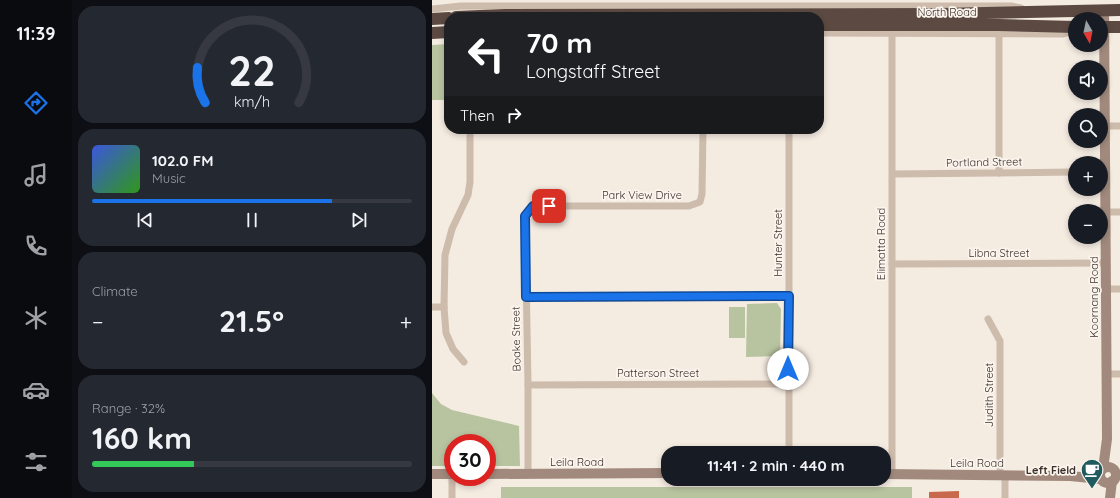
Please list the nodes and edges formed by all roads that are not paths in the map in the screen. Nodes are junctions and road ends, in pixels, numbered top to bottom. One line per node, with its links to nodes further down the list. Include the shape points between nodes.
1 (504, 7): 2 (street, via 461,6); 3 (highway, North Road); 7 (highway, North Road)
2 (432, 9)
3 (712, 9): 6 (street, via 1011,6); 8 (highway, North Road)
4 (1104, 10): 5 (highway, North Road); 6 (highway, North Road)
5 (1120, 10)
6 (1037, 11): 12 (highway, North Road)
7 (480, 12)
8 (748, 12)
9 (444, 18): 11 (highway)
10 (824, 18): 12 (highway, North Road)
11 (432, 19)
12 (892, 24): 13 (highway, North Road); 17 (highway, North Road); 19 (street); 30 (street, Elimatta Road)
13 (824, 25)
14 (1068, 27): 17 (highway, North Road)
15 (1108, 27): 16 (highway)
16 (1120, 27)
17 (999, 29): 29 (street)
18 (444, 32): 20 (highway)
19 (824, 32)
20 (432, 33)
21 (1103, 52): 22 (street, Koornang Road)
22 (1104, 108)
23 (1108, 126): 24 (street)
24 (1120, 126)
25 (470, 134): 42 (street, via 470,182 468,195 452,229 445,254)
26 (703, 134): 31 (street, Park View Drive, via 700,202 689,206)
27 (789, 134): 39 (street, Hunter Street)
28 (1068, 172): 29 (street, Portland Street)
29 (999, 173): 30 (street, Portland Street)
30 (892, 174): 36 (street, Elimatta Road)
31 (533, 206): 40 (street, Boake Street, via 525,216)
32 (1108, 212): 33 (street)
33 (1120, 212)
34 (1106, 244): 35 (street, Koornang Road)
35 (1106, 263): 36 (street, Libna Street); 37 (street, Koornang Road)
36 (892, 264): 50 (street, Elimatta Road)
37 (1106, 289): 38 (street); 45 (street, Koornang Road)
38 (1120, 289)
39 (789, 296): 40 (street); 47 (street, Hunter Street)
40 (526, 297): 48 (street, Boake Street)
41 (432, 307): 42 (street)
42 (444, 307): 44 (street, via 446,333 453,349)
43 (988, 319): 57 (street, Judith Street, via 1000,341)
44 (464, 362)
45 (1106, 374): 46 (street); 58 (street, Koornang Road)
46 (1120, 374)
47 (788, 384): 48 (street, Patterson Street); 49 (street, Hunter Street)
48 (528, 385): 54 (street, Boake Street)
49 (789, 446)
50 (889, 446)
51 (432, 474): 52 (street)
52 (444, 474)
53 (496, 474): 54 (street, Leila Road)
54 (528, 474): 55 (street, Leila Road)
55 (661, 474)
56 (891, 474): 57 (street, Leila Road)
57 (1002, 475): 58 (street, Leila Road); 61 (street, Judith Street)
58 (1110, 475): 62 (street, Koornang Road); 63 (street, Koornang Road)
59 (452, 486): 60 (street)
60 (452, 498)
61 (1005, 498)
62 (1106, 498)
63 (1110, 498)

